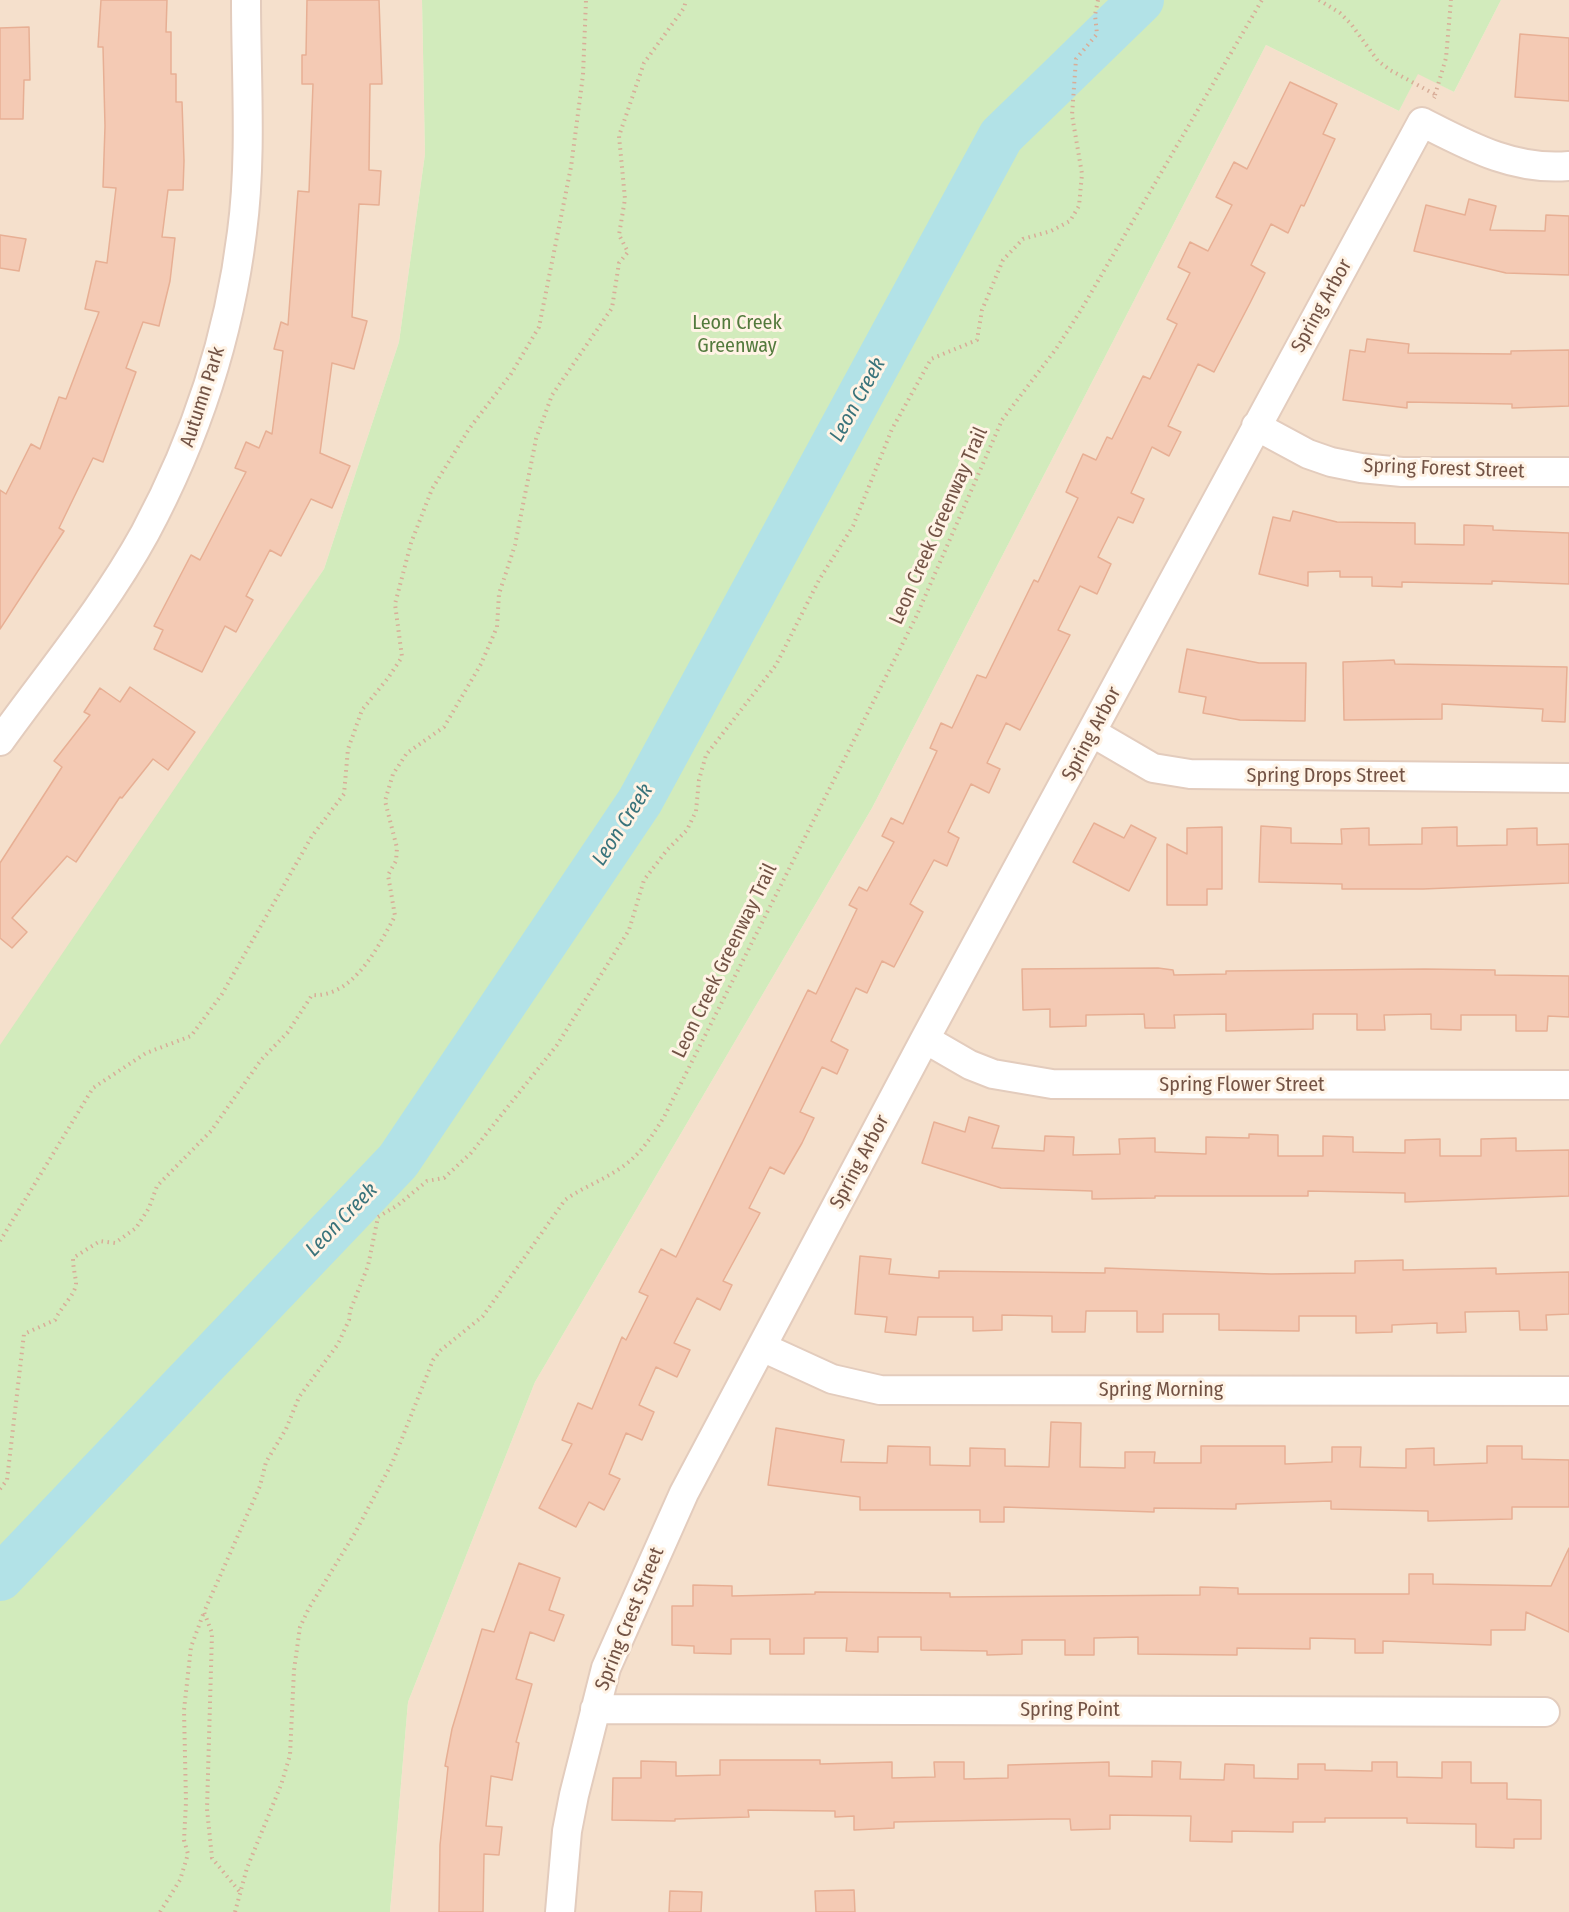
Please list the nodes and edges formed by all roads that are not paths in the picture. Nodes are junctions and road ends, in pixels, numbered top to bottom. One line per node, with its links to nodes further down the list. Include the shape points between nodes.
1 (246, 0): 6 (street, Autumn Park, via 243,230 230,310 209,387 181,463 144,534 100,603)
2 (1569, 166): 3 (street, Spring Arbor, via 1552,168 1489,156 1422,123)
3 (1256, 426): 4 (street, Spring Forest Street, via 1308,454 1361,468 1402,472); 5 (street, Spring Arbor)
4 (1569, 472)
5 (1093, 734): 7 (street, Spring Drops Street, via 1153,768 1190,774); 8 (street, Spring Arbor)
6 (0, 741)
7 (1569, 778)
8 (925, 1039): 9 (street, Spring Flower Street, via 993,1074 1052,1084); 10 (street, Spring Arbor)
9 (1569, 1085)
10 (762, 1347): 11 (street, Spring Morning, via 832,1379 880,1390); 12 (street, Spring Crest Street, via 684,1493 644,1579 606,1668)
11 (1569, 1391)
12 (595, 1709): 13 (street, Spring Point); 14 (street, Spring Crest Street, via 567,1831)
13 (1545, 1712)
14 (560, 1912)

